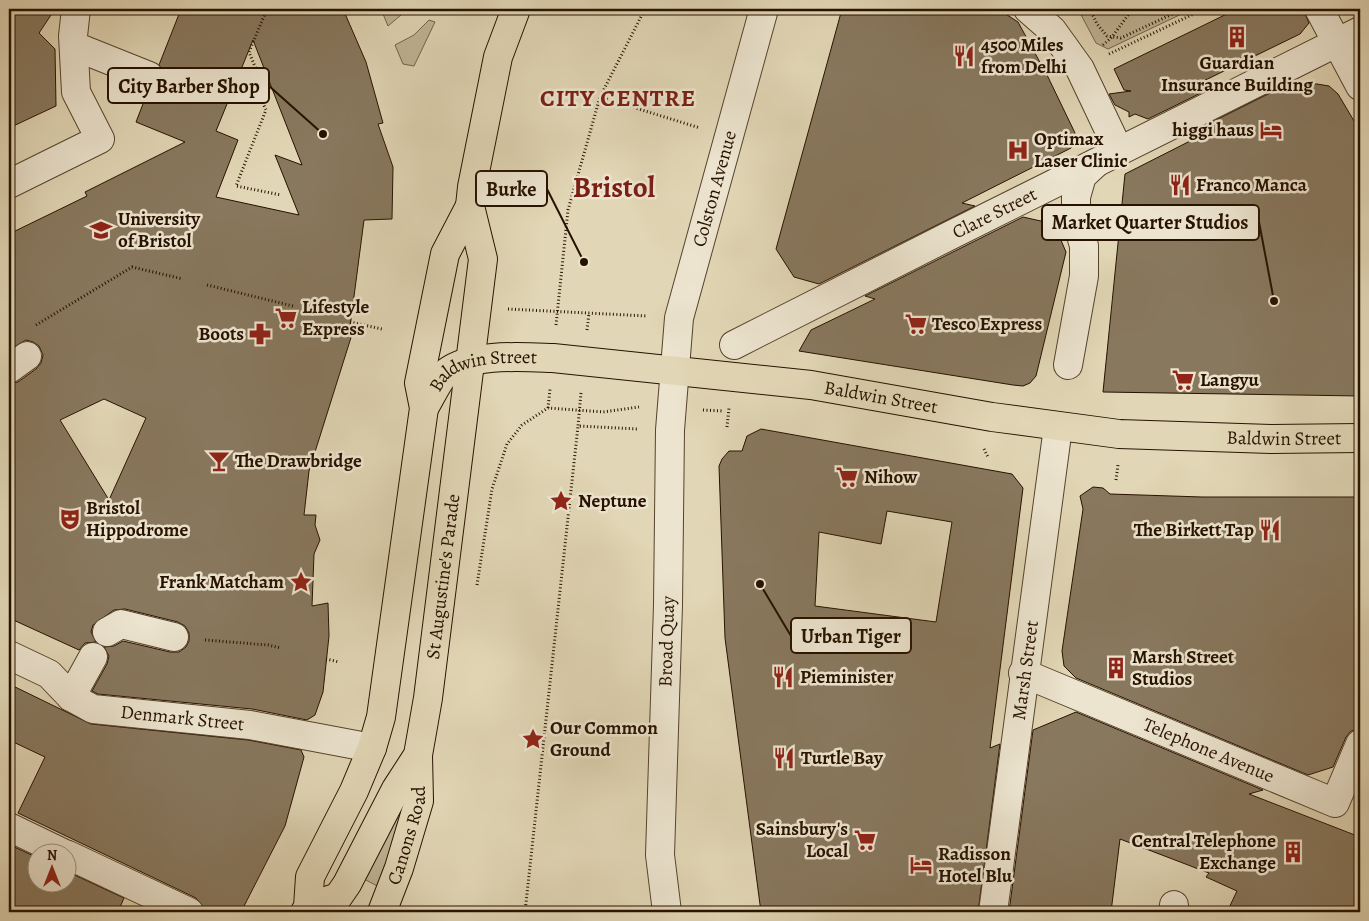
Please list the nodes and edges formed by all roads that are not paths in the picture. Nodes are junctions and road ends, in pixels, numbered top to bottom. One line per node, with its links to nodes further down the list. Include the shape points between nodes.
1 (76, 9): 7 (street)
2 (516, 9): 12 (main road, St Augustine's Parade, via 498,58)
3 (764, 9): 16 (street, Colston Avenue, via 679,318)
4 (1028, 9): 10 (street, via 1052,30 1080,69)
5 (1319, 9): 6 (street)
6 (1349, 37): 9 (street); 10 (street, Clare Street)
7 (74, 46): 8 (street); 11 (street, via 76,92 100,139)
8 (149, 76)
9 (1360, 86)
10 (1108, 156): 13 (street, Clare Street); 15 (street, via 1082,176 1076,197 1076,217 1084,246 1084,276)
11 (9, 184)
12 (470, 206): 14 (main road, St Augustine's Parade, via 483,259); 17 (main road, St Augustine's Parade, via 445,254 419,383)
13 (734, 345)
14 (470, 361): 16 (main road, Baldwin Street, via 520,356); 17 (main road, Baldwin Street, via 446,372); 28 (main road, St Augustine's Parade)
15 (1068, 365)
16 (673, 370): 18 (main road, Baldwin Street, via 811,385); 35 (street, Broad Quay, via 660,855)
17 (424, 408): 27 (main road, St Augustine's Parade, via 381,716)
18 (1058, 428): 19 (main road, Baldwin Street, via 1120,434 1271,439); 24 (street, Marsh Street)
19 (1360, 438)
20 (107, 632): 21 (street, via 121,624)
21 (174, 637)
22 (9, 655): 25 (street, Denmark Street, via 49,674)
23 (93, 657): 25 (street)
24 (1024, 672): 26 (street, Telephone Avenue, via 1335,803); 36 (street, Marsh Street)
25 (71, 697): 27 (street, Denmark Street, via 93,709 250,725)
26 (1360, 744)
27 (372, 748): 32 (main road, St Augustine's Parade, via 310,877)
28 (418, 755): 32 (main road, St Augustine's Parade, via 396,789 347,884 338,896); 34 (main road, Canons Road, via 419,801)
29 (9, 827): 30 (street)
30 (45, 844)
31 (78, 860): 33 (street)
32 (306, 910)
33 (189, 912)
34 (382, 912)
35 (667, 912)
36 (993, 912)

